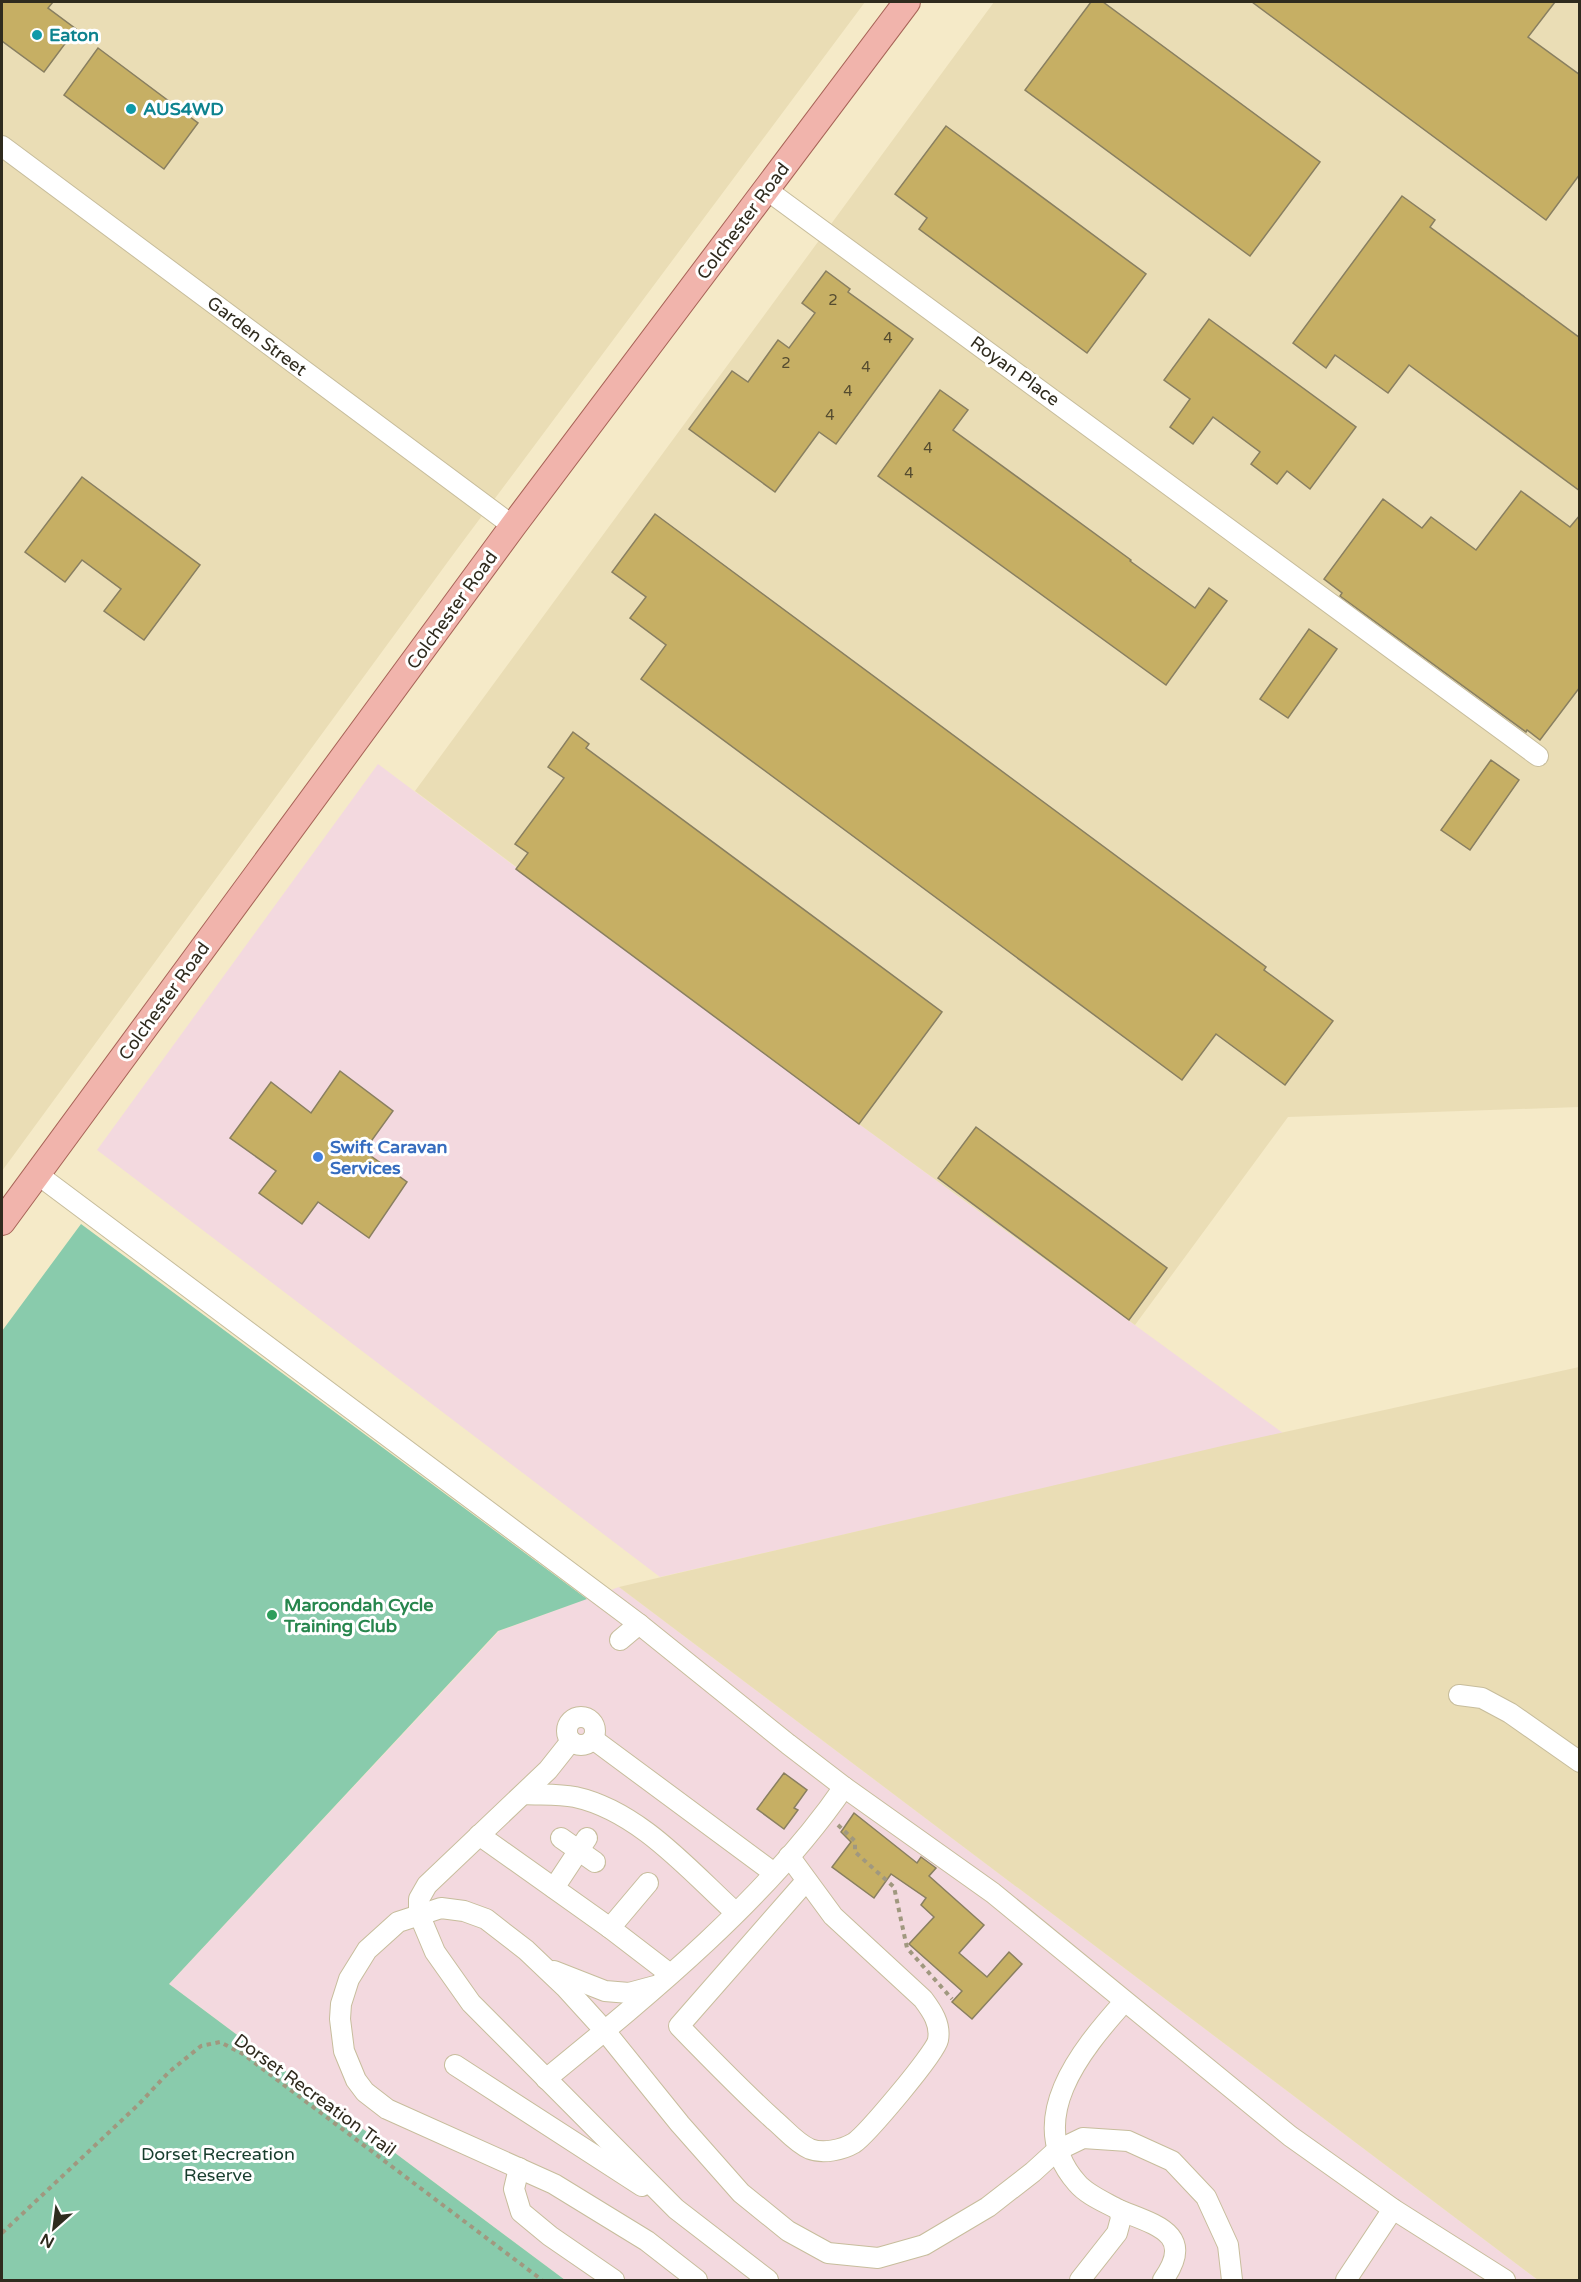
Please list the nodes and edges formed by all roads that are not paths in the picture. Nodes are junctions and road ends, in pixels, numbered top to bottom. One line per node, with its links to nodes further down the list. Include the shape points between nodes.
1 (907, 2): 3 (main road, Colchester Road)
2 (2, 146): 4 (street, Garden Street)
3 (767, 190): 4 (main road, Colchester Road); 5 (street, Royan Place)
4 (513, 526): 6 (main road, Colchester Road)
5 (1538, 756)
6 (37, 1174): 7 (main road, Colchester Road); 8 (street)
7 (2, 1222)
8 (639, 1624): 9 (street); 12 (street)
9 (620, 1640)
10 (1459, 1695): 11 (street, via 1482,1698 1510,1713)
11 (1580, 1762)
12 (844, 1787): 17 (street); 28 (street, via 993,1893)
13 (524, 1794): 14 (street); 19 (street, via 571,1740 583,1745 593,1739); 23 (street, via 574,1797 631,1820)
14 (479, 1835): 22 (street); 24 (street, via 427,1885 419,1899)
15 (561, 1838): 16 (street)
16 (583, 1845): 18 (street); 22 (street)
17 (789, 1856): 19 (street); 20 (street)
18 (595, 1862)
19 (774, 1873): 23 (street)
20 (806, 1881): 20 (street, via 679,2026 797,2140 810,2149 826,2151 856,2142 927,2061 938,2040 938,2026 923,1999 832,1917)
21 (648, 1883): 25 (street)
22 (554, 1888): 25 (street)
23 (735, 1912): 27 (street)
24 (419, 1914): 26 (street, via 441,1908 486,1919); 31 (street, via 435,1952 471,2003); 33 (street, via 388,1929 367,1950 349,1978 340,2019 350,2070 365,2092 387,2109)
25 (610, 1928): 27 (street)
26 (545, 1969): 27 (street, via 605,1991 629,1993); 29 (street)
27 (664, 1980): 29 (street)
28 (1124, 2002): 32 (street, via 1075,2064 1060,2096 1054,2124); 35 (street, via 1290,2136)
29 (605, 2031): 31 (street); 32 (street, via 741,2193 788,2231 828,2253 878,2258 924,2245 988,2207)
30 (455, 2065): 34 (street)
31 (546, 2079): 34 (street)
32 (1056, 2151): 36 (street, via 1077,2183); 42 (street, via 1083,2138 1128,2141 1172,2161 1206,2198 1228,2245)
33 (519, 2168): 37 (street, via 514,2189 521,2212); 38 (street, via 554,2184 647,2241)
34 (676, 2209): 39 (street)
35 (1393, 2209): 43 (street); 44 (street)
36 (1119, 2210): 40 (street, via 1117,2233); 41 (street, via 1161,2229 1173,2241 1176,2256)
37 (614, 2280)
38 (697, 2280)
39 (768, 2280)
40 (1080, 2280)
41 (1163, 2280)
42 (1232, 2280)
43 (1346, 2280)
44 (1506, 2280)

